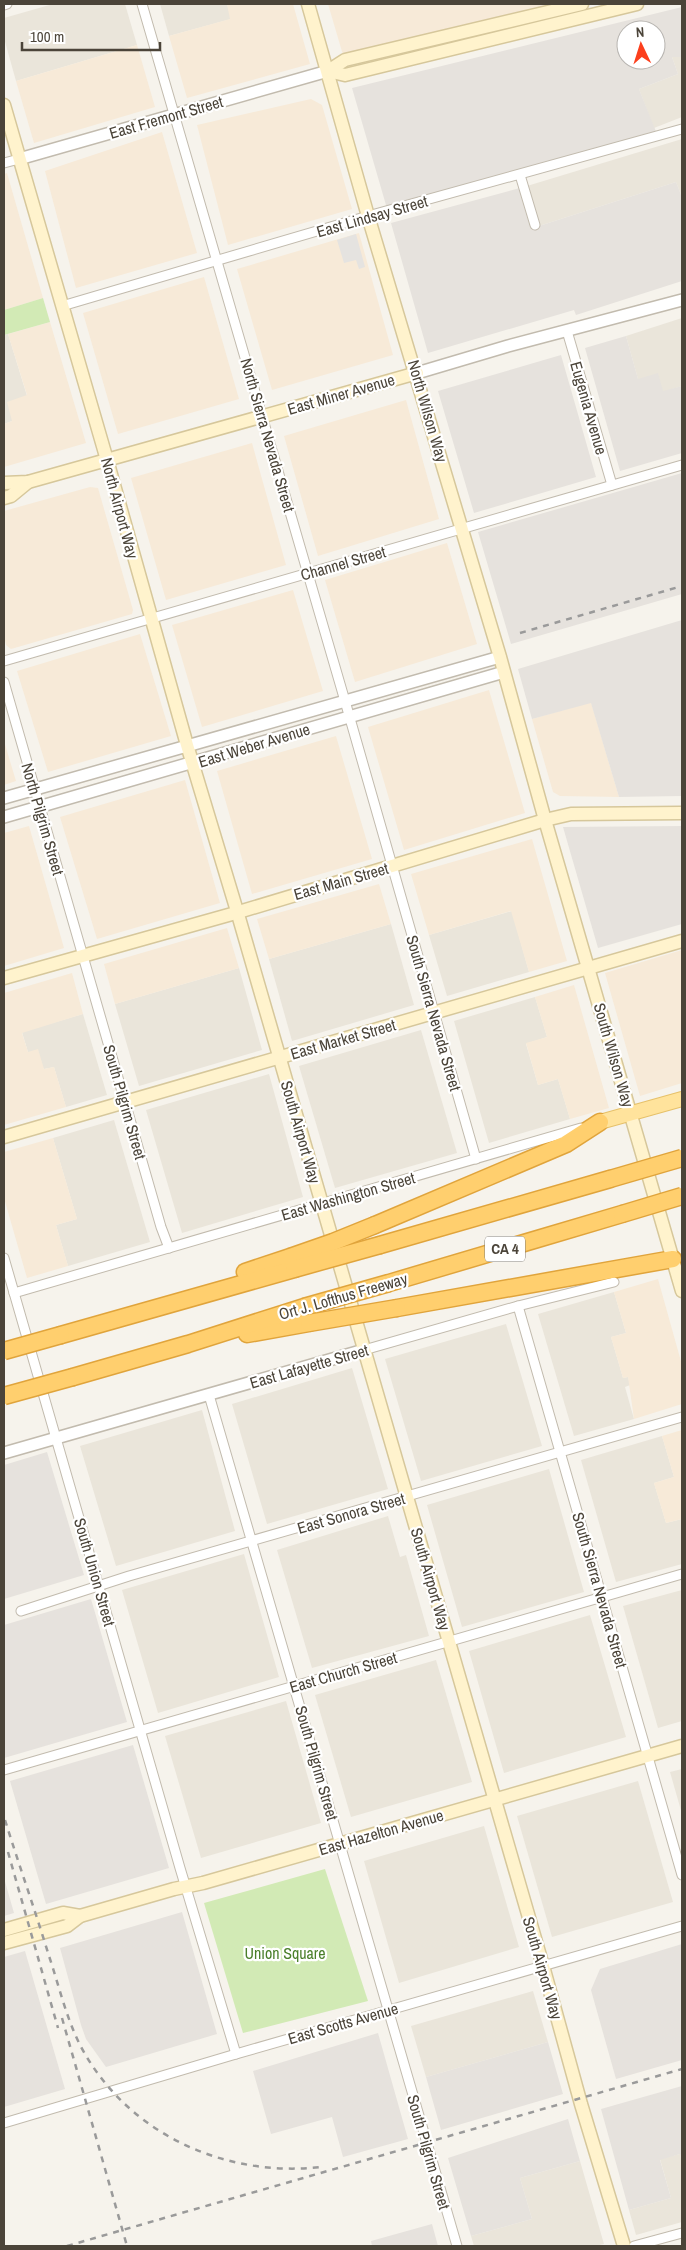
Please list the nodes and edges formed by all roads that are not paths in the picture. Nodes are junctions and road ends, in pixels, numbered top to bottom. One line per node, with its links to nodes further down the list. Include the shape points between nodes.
1 (142, 4): 7 (street, North Sierra Nevada Street)
2 (308, 4): 5 (main road, North Wilson Way)
3 (582, 4): 5 (main road, East Fremont Street, via 345,60)
4 (637, 4): 5 (main road, East Fremont Street, via 345,75)
5 (328, 71): 7 (street, East Fremont Street); 12 (main road, North Wilson Way)
6 (4, 105): 9 (main road, North Airport Way)
7 (175, 114): 9 (street, East Fremont Street); 14 (street, North Sierra Nevada Street)
8 (682, 129): 11 (street, East Lindsay Street)
9 (19, 159): 10 (street, East Fremont Street); 16 (main road, North Airport Way)
10 (4, 163)
11 (520, 175): 12 (street, East Lindsay Street); 13 (street)
12 (368, 216): 14 (street, East Lindsay Street); 18 (main road, North Wilson Way)
13 (535, 225)
14 (217, 262): 16 (street, East Lindsay Street); 19 (street, North Sierra Nevada Street)
15 (682, 300): 17 (street, East Miner Avenue)
16 (62, 306): 20 (main road, North Airport Way)
17 (567, 331): 18 (street, East Miner Avenue); 24 (street, Eugenia Avenue)
18 (417, 373): 19 (main road, East Miner Avenue); 26 (main road, North Wilson Way)
19 (262, 416): 20 (main road, East Miner Avenue); 27 (street, North Sierra Nevada Street)
20 (107, 460): 22 (main road, East Miner Avenue); 28 (main road, North Airport Way)
21 (682, 465): 24 (street, Channel Street)
22 (28, 482): 23 (main road, East Miner Avenue); 25 (main road, East Miner Avenue)
23 (4, 483)
24 (612, 485): 26 (street, Channel Street)
25 (4, 498)
26 (462, 528): 27 (street, Channel Street); 29 (main road, North Wilson Way)
27 (308, 573): 28 (street, Channel Street); 33 (street, North Sierra Nevada Street)
28 (151, 618): 30 (street, Channel Street); 35 (main road, North Airport Way)
29 (500, 657): 31 (main road, North Wilson Way); 33 (street, East Weber Avenue)
30 (4, 662)
31 (504, 672): 34 (street, East Weber Avenue); 42 (main road, North Wilson Way)
32 (4, 682): 37 (street, North Pilgrim Street)
33 (345, 701): 34 (street, North Sierra Nevada Street); 35 (street, East Weber Avenue)
34 (350, 717): 36 (street, East Weber Avenue); 43 (street, North Sierra Nevada Street)
35 (187, 745): 36 (main road, North Airport Way); 37 (street, East Weber Avenue)
36 (192, 764): 39 (street, East Weber Avenue); 44 (main road, North Airport Way)
37 (35, 789): 38 (street, East Weber Avenue); 39 (street, North Pilgrim Street)
38 (4, 798)
39 (40, 806): 41 (street, East Weber Avenue); 46 (street, North Pilgrim Street)
40 (682, 813): 42 (main road, East Main Street, via 571,814)
41 (4, 817)
42 (545, 820): 43 (main road, East Main Street); 47 (main road, South Wilson Way)
43 (392, 866): 44 (main road, East Main Street); 49 (street, South Sierra Nevada Street)
44 (237, 911): 46 (main road, East Main Street); 50 (main road, South Airport Way)
45 (682, 941): 47 (main road, East Market Street)
46 (83, 955): 48 (main road, East Main Street); 52 (street, South Pilgrim Street)
47 (588, 968): 49 (main road, East Market Street); 53 (main road, South Wilson Way)
48 (4, 978)
49 (434, 1013): 50 (main road, East Market Street); 57 (street, South Sierra Nevada Street)
50 (280, 1057): 52 (main road, East Market Street); 59 (main road, South Airport Way)
51 (682, 1099): 53 (main road, East Washington Street)
52 (125, 1102): 55 (main road, East Market Street); 60 (street, South Pilgrim Street)
53 (630, 1114): 54 (main road, East Washington Street); 62 (main road, South Wilson Way)
54 (600, 1122): 57 (street, East Washington Street); 63 (highway, bridge, via 566,1144 374,1224)
55 (4, 1137)
56 (682, 1158): 63 (highway, CA 4, bridge, via 380,1245)
57 (476, 1159): 59 (street, East Washington Street)
58 (682, 1196): 68 (highway, Ort J. Lofthus Freeway / CA 4, bridge)
59 (322, 1204): 60 (street, East Washington Street); 69 (main road, South Airport Way)
60 (169, 1248): 66 (street, East Washington Street)
61 (4, 1258): 66 (street, South Union Street)
62 (678, 1258): 65 (main road, South Wilson Way); 68 (highway, bridge)
63 (292, 1263): 70 (highway, bridge, via 232,1276 168,1304)
64 (614, 1282): 67 (street, East Lafayette Street)
65 (682, 1291)
66 (14, 1293): 74 (street, South Union Street)
67 (518, 1306): 69 (street, East Lafayette Street); 75 (street, South Sierra Nevada Street)
68 (188, 1344): 72 (highway, Ort J. Lofthus Freeway / CA 4, bridge)
69 (364, 1350): 71 (street, East Lafayette Street); 77 (main road, South Airport Way)
70 (4, 1351)
71 (209, 1395): 74 (street, East Lafayette Street); 78 (street, South Pilgrim Street)
72 (4, 1396)
73 (682, 1417): 75 (street, East Sonora Street)
74 (56, 1438): 76 (street, East Lafayette Street); 80 (street, South Union Street)
75 (560, 1452): 77 (street, East Sonora Street); 81 (street, South Sierra Nevada Street)
76 (4, 1453)
77 (407, 1497): 78 (street, East Sonora Street); 83 (main road, South Airport Way)
78 (252, 1541): 80 (street, East Sonora Street); 84 (street, South Pilgrim Street)
79 (682, 1574): 81 (street, East Church Street)
80 (98, 1586): 82 (street, East Sonora Street); 85 (street, South Union Street)
81 (602, 1597): 83 (street, East Church Street); 87 (street, South Sierra Nevada Street)
82 (21, 1611)
83 (449, 1641): 84 (street, East Church Street); 89 (main road, South Airport Way)
84 (294, 1686): 85 (street, East Church Street); 90 (street, South Pilgrim Street)
85 (140, 1731): 88 (street, East Church Street); 92 (street, South Union Street)
86 (682, 1746): 87 (main road, East Hazelton Avenue)
87 (648, 1755): 89 (main road, East Hazelton Avenue); 91 (street, South Sierra Nevada Street)
88 (4, 1770)
89 (494, 1799): 90 (main road, East Hazelton Avenue); 97 (main road, South Airport Way)
90 (340, 1844): 92 (main road, East Hazelton Avenue); 98 (street, South Pilgrim Street)
91 (682, 1875)
92 (187, 1886): 93 (main road, East Hazelton Avenue); 99 (street, South Union Street)
93 (80, 1916): 95 (main road, East Hazelton Avenue, via 63,1913); 96 (main road, East Hazelton Avenue, via 67,1926)
94 (682, 1926): 97 (street, East Scotts Avenue)
95 (4, 1930)
96 (4, 1943)
97 (543, 1966): 98 (street, East Scotts Avenue); 103 (main road, South Airport Way)
98 (388, 2010): 99 (street, East Scotts Avenue); 102 (street, South Pilgrim Street)
99 (236, 2054): 100 (street, East Scotts Avenue)
100 (4, 2123)
101 (682, 2233): 104 (street)
102 (457, 2246)
103 (624, 2246)
104 (634, 2246)

